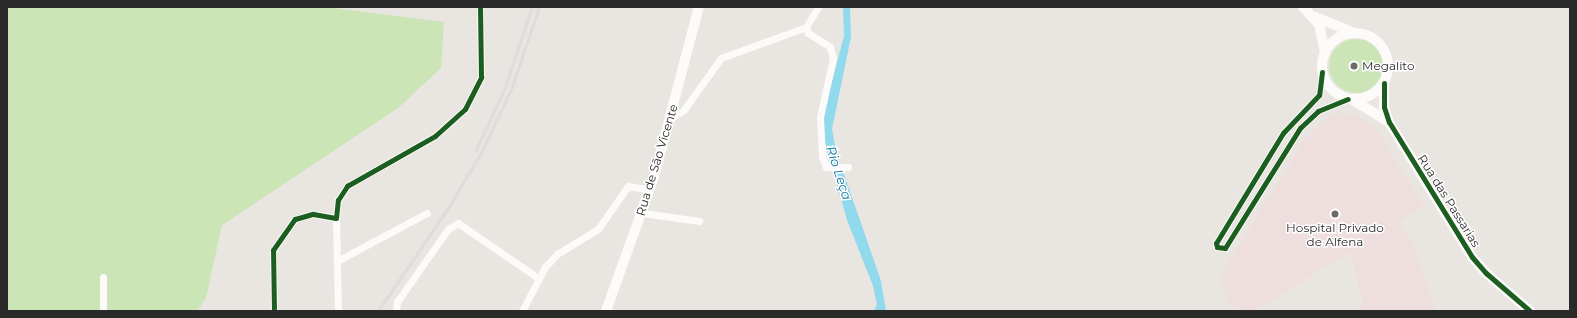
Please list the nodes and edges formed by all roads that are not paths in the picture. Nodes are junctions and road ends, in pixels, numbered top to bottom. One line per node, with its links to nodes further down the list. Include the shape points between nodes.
1 (480, 7): 20 (street, via 481,77 465,109 435,136 347,186 338,200)
2 (699, 7): 12 (street, Rua de São Vicente)
3 (818, 7): 6 (street)
4 (1304, 7): 5 (street)
5 (1315, 17): 7 (street); 8 (street, via 1324,39)
6 (806, 27): 12 (street, via 721,58 683,111); 14 (street, via 808,33 830,47 833,58 820,117 826,167)
7 (1352, 32): 8 (street, via 1336,39); 10 (street, via 1370,36 1384,48 1389,65)
8 (1325, 52): 9 (street)
9 (1322, 72): 11 (street, via 1331,89); 15 (street, via 1319,95 1288,127)
10 (1384, 83): 11 (street, via 1374,94); 13 (street, Rua das Passarias, via 1384,100)
11 (1350, 99): 13 (street, Rua das Passarias); 17 (street, via 1318,111 1300,128)
12 (670, 119): 16 (street, Rua de São Vicente)
13 (1389, 122): 31 (street, Rua das Passarias, via 1472,257 1486,273)
14 (848, 167)
15 (1263, 167): 17 (street, via 1262,175 1249,195); 17 (street, via 1216,243 1217,247 1225,248)
16 (650, 190): 19 (street, Rua de São Vicente); 24 (street, via 628,186 598,229 557,254)
17 (1252, 203)
18 (427, 213): 22 (street)
19 (642, 213): 21 (street); 30 (street, Rua de São Vicente)
20 (336, 218): 22 (street); 26 (street, via 304,215 288,226 273,250 271,261)
21 (699, 221)
22 (337, 261): 27 (street)
23 (103, 277): 25 (street)
24 (538, 278): 28 (street, via 458,223 448,229 397,302); 29 (street)
25 (103, 311)
26 (274, 311)
27 (338, 311)
28 (396, 311)
29 (522, 311)
30 (606, 311)
31 (1530, 311)

